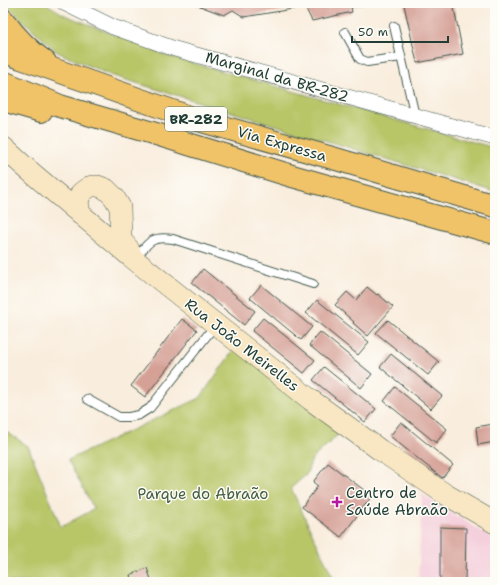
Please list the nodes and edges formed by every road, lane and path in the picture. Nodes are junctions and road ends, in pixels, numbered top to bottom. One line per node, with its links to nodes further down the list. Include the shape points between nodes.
1 (64, 3): 10 (street, Marginal da BR-282, via 113,27 175,49)
2 (3, 20): 7 (highway, via 33,54)
3 (394, 26): 6 (lane)
4 (345, 32): 6 (lane, via 360,59 367,62)
5 (3, 51): 7 (highway, Via Expressa / BR-282)
6 (401, 57): 10 (lane)
7 (57, 71): 14 (highway, Via Expressa / BR-282, via 198,120)
8 (3, 82): 11 (highway, Via Expressa / BR-282, via 60,106)
9 (3, 100): 11 (highway, via 81,122)
10 (415, 116): 12 (street, Marginal da BR-282)
11 (156, 134): 16 (highway, Via Expressa / BR-282, via 292,176)
12 (495, 138)
13 (3, 147): 15 (main road, Rua João Meirelles)
14 (495, 206)
15 (80, 214): 17 (main road, Rua João Meirelles); 17 (main road, via 78,202 81,193 93,186 106,189 120,208 122,240)
16 (495, 233)
17 (133, 258): 18 (lane, via 151,240 161,237); 19 (main road, Rua João Meirelles)
18 (313, 284)
19 (216, 324): 20 (lane, via 150,408 139,415 119,417); 21 (main road, Rua João Meirelles, via 311,400 380,450 445,494)
20 (86, 400)
21 (495, 523)

